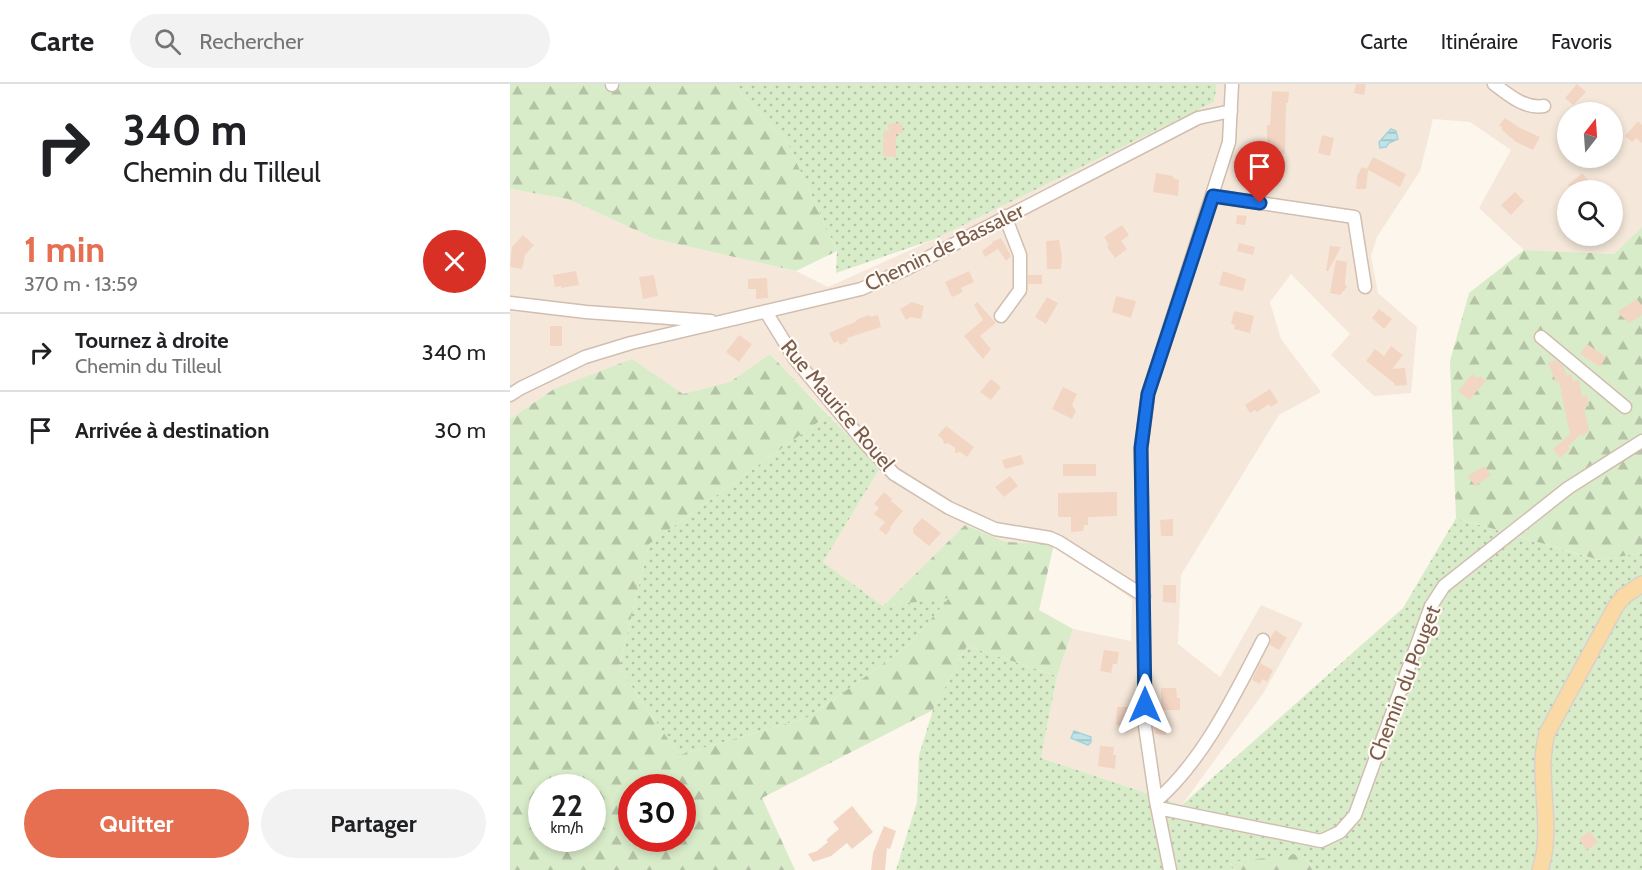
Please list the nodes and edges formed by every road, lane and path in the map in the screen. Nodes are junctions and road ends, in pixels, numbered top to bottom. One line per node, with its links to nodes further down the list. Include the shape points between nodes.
1 (1232, 84): 4 (street)
2 (1494, 84): 3 (street, via 1525,105)
3 (1544, 106)
4 (1231, 111): 5 (street, via 1229,142); 6 (street, Chemin de Bassaler, via 1198,118)
5 (1213, 196): 7 (street, via 1354,218); 17 (street, via 1148,394 1141,448)
6 (1005, 216): 9 (street, Chemin de Bassaler, via 861,289); 10 (street, via 1020,255 1020,290)
7 (1365, 287)
8 (513, 303): 11 (street)
9 (766, 312): 11 (street, Chemin de Bassaler); 17 (street, Rue Maurice Rouel, via 795,359 894,474 949,508 995,529 1059,542)
10 (1001, 316)
11 (724, 322): 13 (street, Chemin de Bassaler, via 585,357)
12 (1541, 337): 14 (street)
13 (510, 396)
14 (1625, 407)
15 (1642, 441): 19 (street, Chemin du Pouget, via 1568,488 1444,586 1431,606 1355,815 1340,832 1321,841)
16 (1642, 584): 21 (main road, via 1616,606 1546,733 1542,756 1546,843)
17 (1144, 596): 19 (street, via 1145,726)
18 (1263, 640): 19 (street, via 1231,703)
19 (1157, 805): 20 (street)
20 (1170, 870)
21 (1540, 870)

